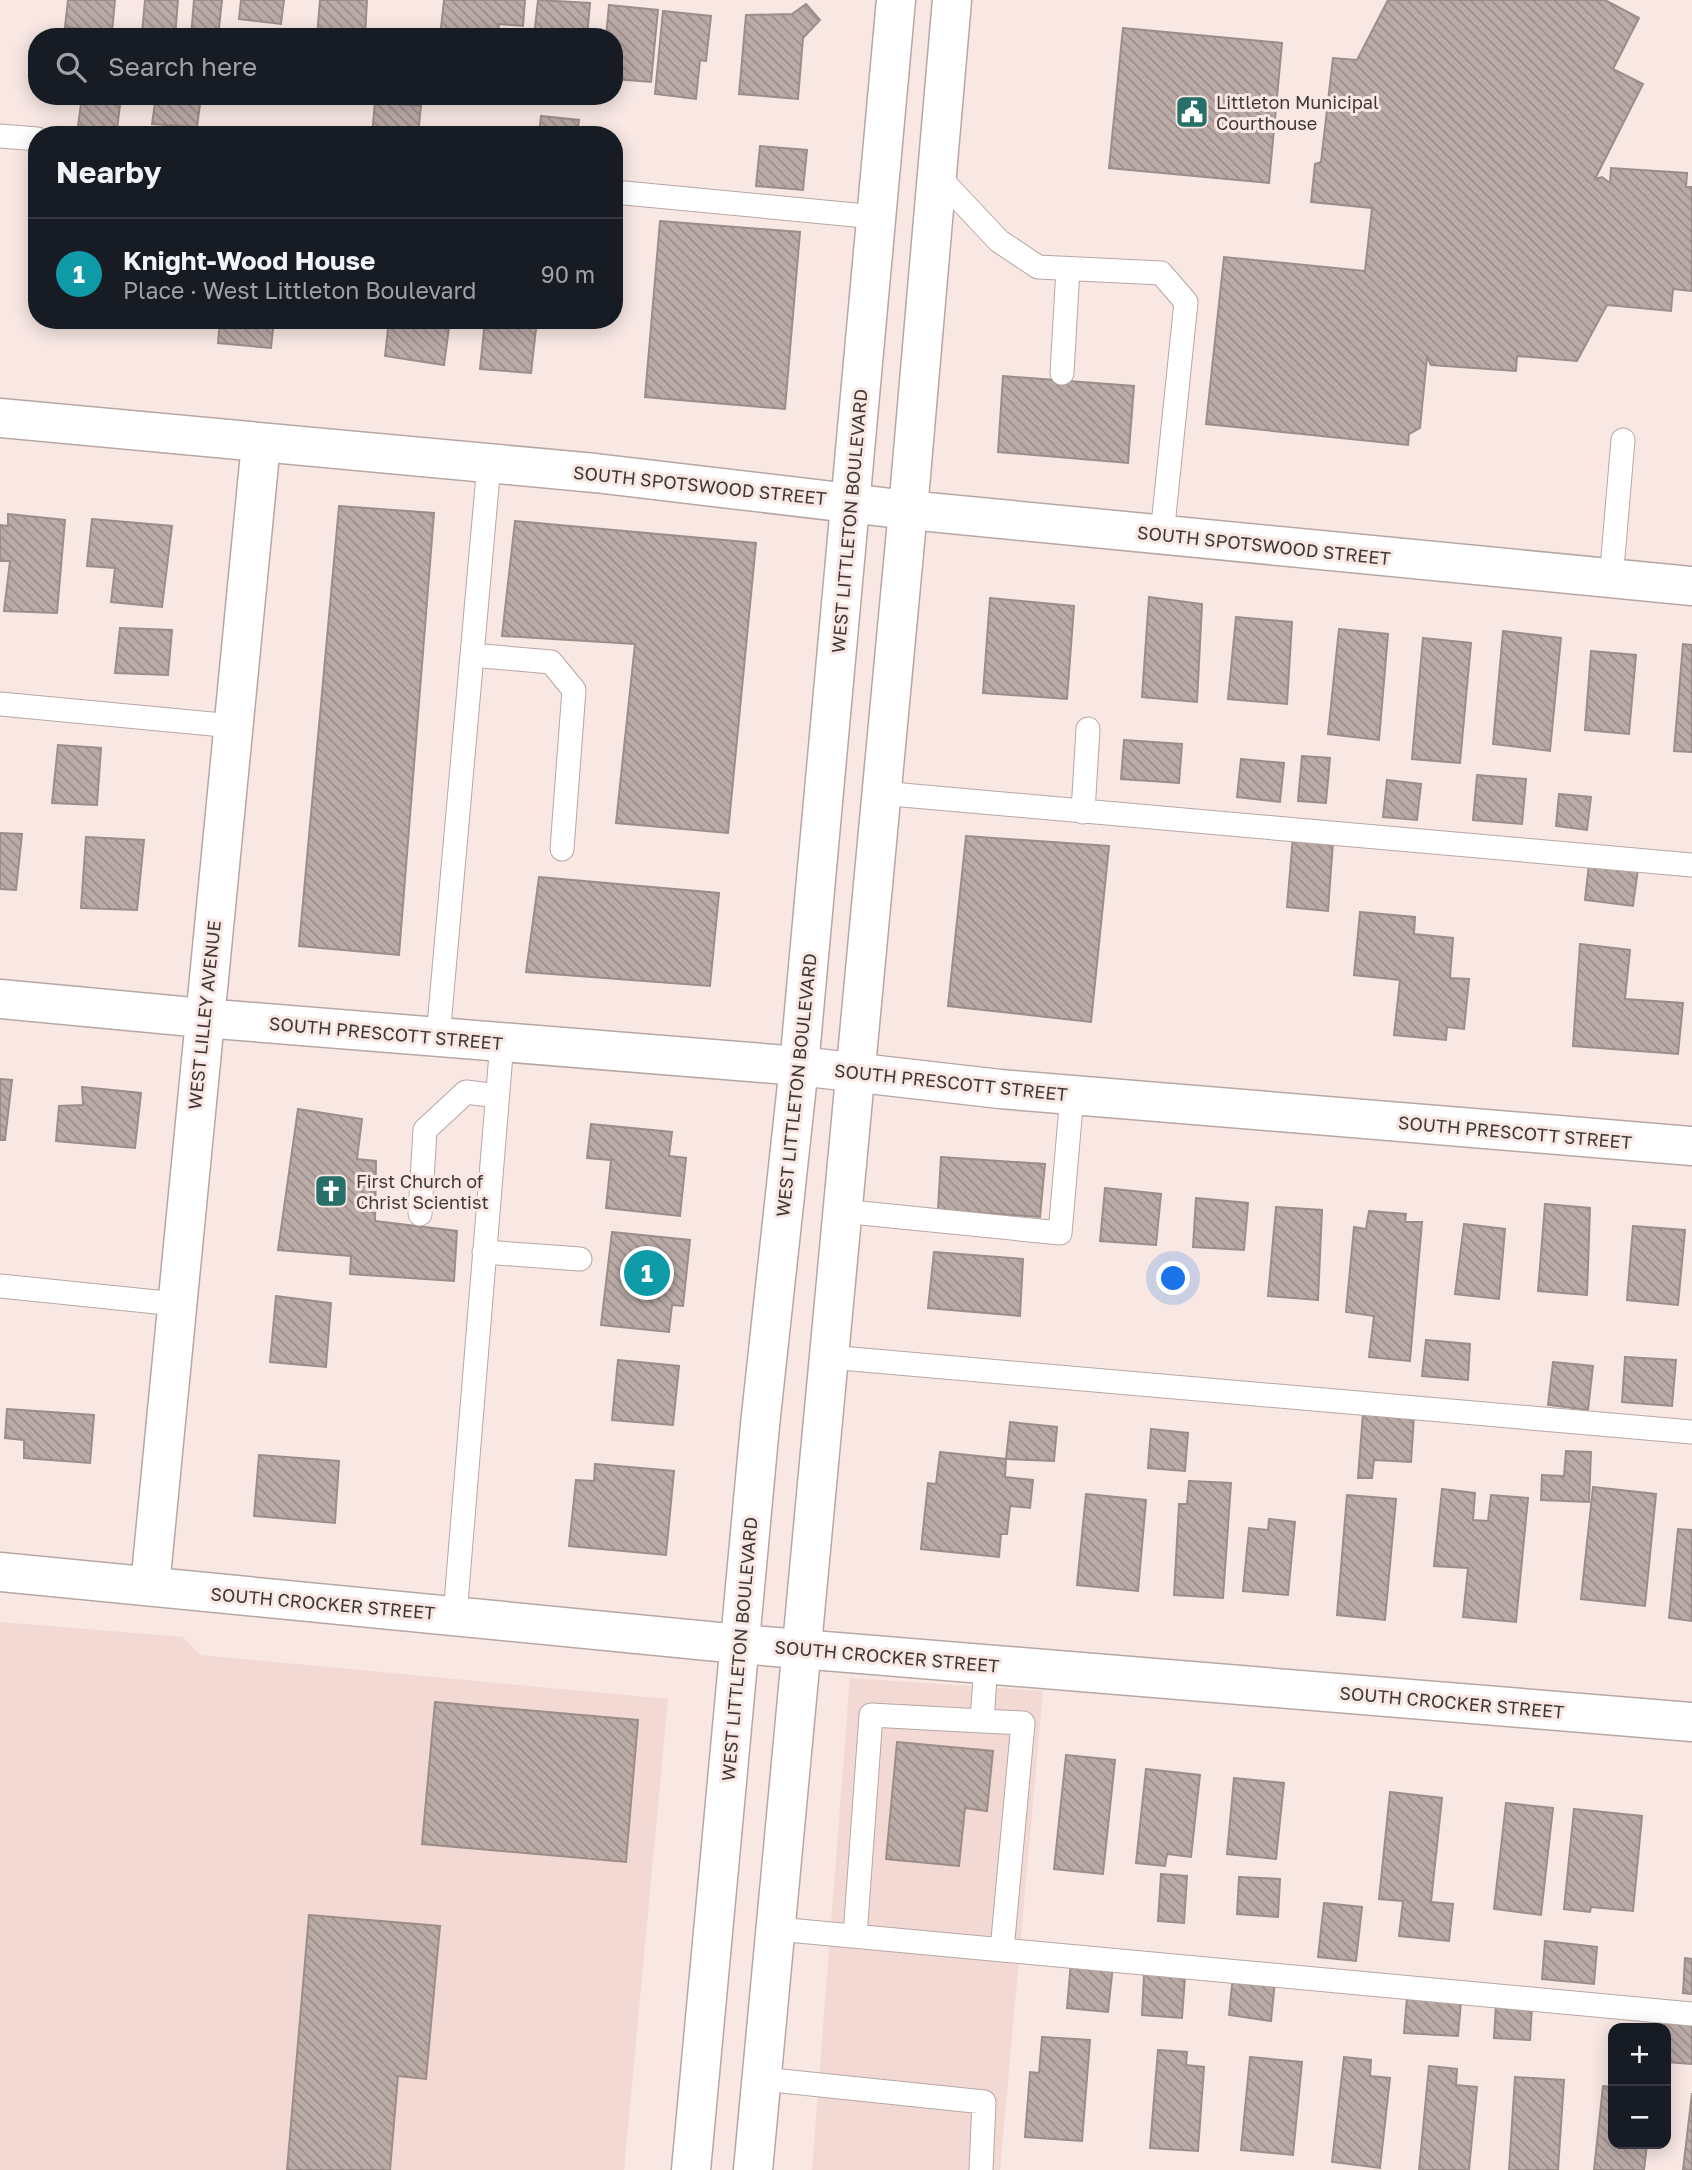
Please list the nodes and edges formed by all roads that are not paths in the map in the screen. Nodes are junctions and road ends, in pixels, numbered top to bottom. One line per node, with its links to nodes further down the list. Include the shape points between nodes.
1 (896, 0): 7 (street, WEST LITTLETON BOULEVARD)
2 (952, 0): 5 (street)
3 (0, 136): 4 (lane)
4 (28, 138)
5 (935, 173): 8 (lane, via 999,241 1038,267); 15 (street)
6 (623, 193): 7 (lane)
7 (876, 217): 14 (street, WEST LITTLETON BOULEVARD)
8 (1068, 269): 9 (lane); 16 (lane, via 1161,273 1186,302)
9 (1062, 373)
10 (0, 418): 12 (street, SOUTH SPOTSWOOD STREET)
11 (1623, 440): 17 (lane)
12 (261, 443): 13 (street, SOUTH SPOTSWOOD STREET); 21 (street, WEST LILLEY AVENUE)
13 (489, 464): 14 (street, SOUTH SPOTSWOOD STREET); 19 (lane)
14 (851, 502): 15 (street, SOUTH SPOTSWOOD STREET); 31 (street, WEST LITTLETON BOULEVARD)
15 (908, 510): 16 (street, SOUTH SPOTSWOOD STREET); 23 (street)
16 (1162, 535): 17 (street, SOUTH SPOTSWOOD STREET)
17 (1611, 580): 18 (street, SOUTH SPOTSWOOD STREET)
18 (1692, 586)
19 (472, 655): 25 (lane, via 551,662 575,690); 29 (lane)
20 (0, 704): 21 (lane)
21 (233, 726): 28 (street, WEST LILLEY AVENUE)
22 (1088, 729): 24 (lane)
23 (880, 793): 24 (lane); 32 (street)
24 (1083, 811): 26 (lane)
25 (562, 849)
26 (1692, 865)
27 (0, 999): 28 (street, SOUTH PRESCOTT STREET)
28 (203, 1018): 29 (street, SOUTH PRESCOTT STREET); 41 (street, WEST LILLEY AVENUE)
29 (438, 1037): 30 (street, SOUTH PRESCOTT STREET)
30 (502, 1042): 31 (street, SOUTH PRESCOTT STREET); 34 (lane)
31 (799, 1066): 32 (street, SOUTH PRESCOTT STREET); 47 (street, WEST LITTLETON BOULEVARD)
32 (853, 1072): 33 (street, SOUTH PRESCOTT STREET); 36 (street)
33 (1072, 1095): 35 (street, SOUTH PRESCOTT STREET); 36 (lane, via 1060,1233)
34 (497, 1096): 37 (lane, via 466,1092 425,1130); 38 (lane)
35 (1692, 1146)
36 (841, 1211): 42 (street)
37 (420, 1214)
38 (484, 1252): 39 (lane); 46 (lane)
39 (580, 1259)
40 (0, 1286): 41 (lane)
41 (176, 1304): 45 (street, WEST LILLEY AVENUE)
42 (828, 1357): 43 (lane); 48 (street)
43 (1692, 1432)
44 (0, 1572): 45 (street, SOUTH CROCKER STREET)
45 (150, 1586): 46 (street, SOUTH CROCKER STREET)
46 (454, 1615): 47 (street, SOUTH CROCKER STREET)
47 (739, 1644): 48 (street, SOUTH CROCKER STREET); 57 (street, WEST LITTLETON BOULEVARD)
48 (803, 1650): 49 (street, SOUTH CROCKER STREET); 52 (street)
49 (986, 1664): 50 (lane); 51 (street, SOUTH CROCKER STREET)
50 (982, 1721): 53 (lane, via 872,1715); 54 (lane, via 1023,1723)
51 (1692, 1722)
52 (777, 1929): 53 (lane); 56 (street)
53 (855, 1936): 54 (lane)
54 (1002, 1950): 55 (lane)
55 (1692, 2014)
56 (762, 2080): 58 (street); 59 (lane, via 984,2102)
57 (691, 2170)
58 (753, 2170)
59 (981, 2170)

